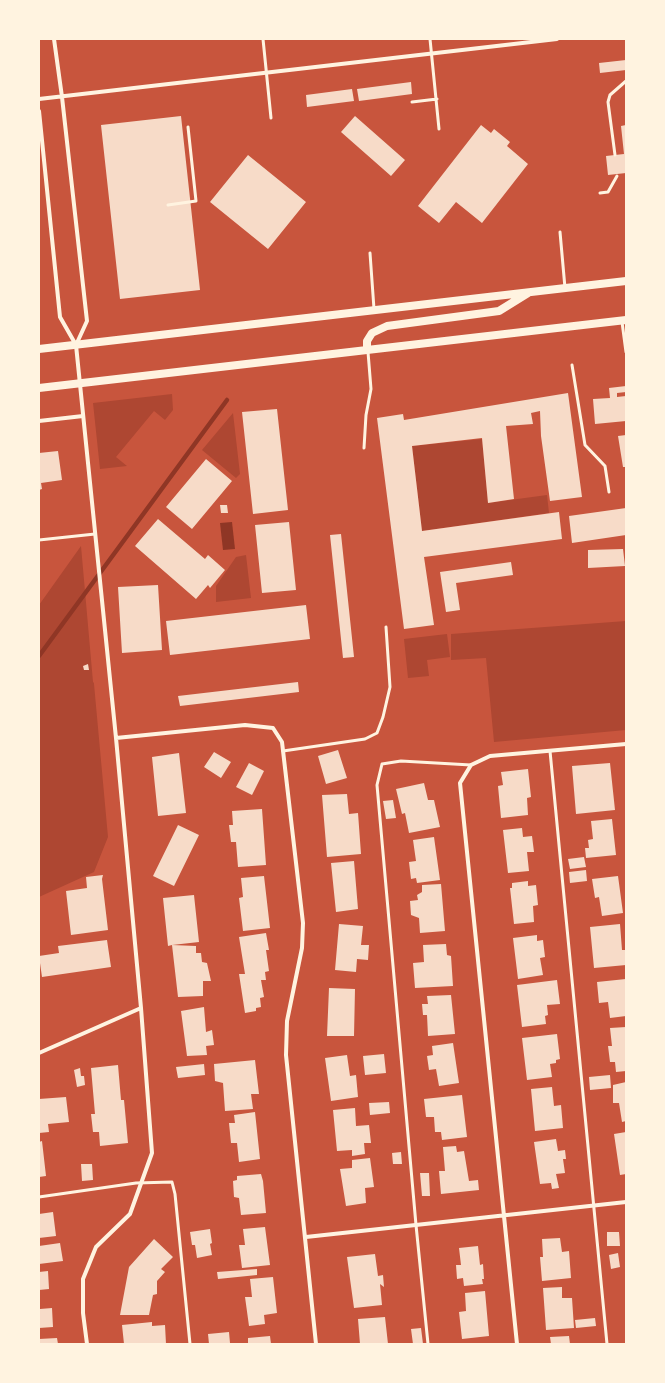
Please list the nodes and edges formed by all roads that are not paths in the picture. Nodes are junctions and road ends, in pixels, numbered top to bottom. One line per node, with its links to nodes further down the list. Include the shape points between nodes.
1 (54, 39): 8 (street)
2 (263, 39): 6 (lane)
3 (430, 39): 5 (lane)
4 (555, 39): 5 (street)
5 (431, 54): 6 (street); 10 (lane)
6 (266, 73): 8 (street); 13 (lane)
7 (626, 81): 16 (lane, via 610,95 608,102)
8 (62, 97): 9 (street); 27 (street, via 87,321)
9 (39, 99)
10 (437, 99): 11 (lane); 15 (lane)
11 (412, 102)
12 (39, 111): 27 (street, via 60,317)
13 (271, 118)
14 (188, 127): 19 (lane, via 196,201)
15 (440, 129)
16 (615, 155)
17 (617, 176): 18 (lane, via 608,192)
18 (600, 193)
19 (168, 205)
20 (560, 232): 23 (lane)
21 (370, 253): 25 (lane)
22 (626, 281): 23 (main road)
23 (565, 288): 24 (main road)
24 (530, 292): 25 (main road); 29 (main road, via 499,311 387,326 372,333 367,342)
25 (374, 310): 27 (main road)
26 (624, 320): 29 (main road); 30 (lane)
27 (76, 345): 28 (main road); 32 (street)
28 (39, 349)
29 (367, 350): 32 (main road); 36 (lane, via 371,389)
30 (626, 352)
31 (572, 364): 37 (lane, via 585,445 605,466)
32 (80, 383): 33 (main road); 34 (street)
33 (39, 388)
34 (83, 416): 35 (street); 38 (street)
35 (39, 421)
36 (364, 448)
37 (609, 492)
38 (95, 534): 39 (lane); 41 (street)
39 (39, 540)
40 (386, 627): 43 (lane, via 390,687 377,733 364,739)
41 (116, 738): 43 (street, via 245,725 273,728 282,742); 46 (street)
42 (626, 744): 44 (street)
43 (284, 751): 54 (street, via 303,923 302,948 287,1021 286,1055)
44 (550, 751): 45 (street, via 490,756); 51 (lane)
45 (471, 765): 52 (street, via 460,783); 53 (lane, via 401,761 382,764 377,785)
46 (141, 1008): 47 (street); 48 (street, via 152,1153)
47 (39, 1053)
48 (141, 1183): 49 (lane); 55 (street, via 130,1214 96,1247 83,1279 83,1312); 56 (lane, via 172,1182)
49 (39, 1197)
50 (626, 1202): 51 (street)
51 (593, 1205): 52 (street); 60 (lane)
52 (504, 1214): 53 (street); 59 (street)
53 (416, 1224): 54 (street); 58 (lane)
54 (306, 1237): 57 (street)
55 (87, 1344)
56 (190, 1344)
57 (316, 1344)
58 (428, 1344)
59 (517, 1344)
60 (607, 1344)

